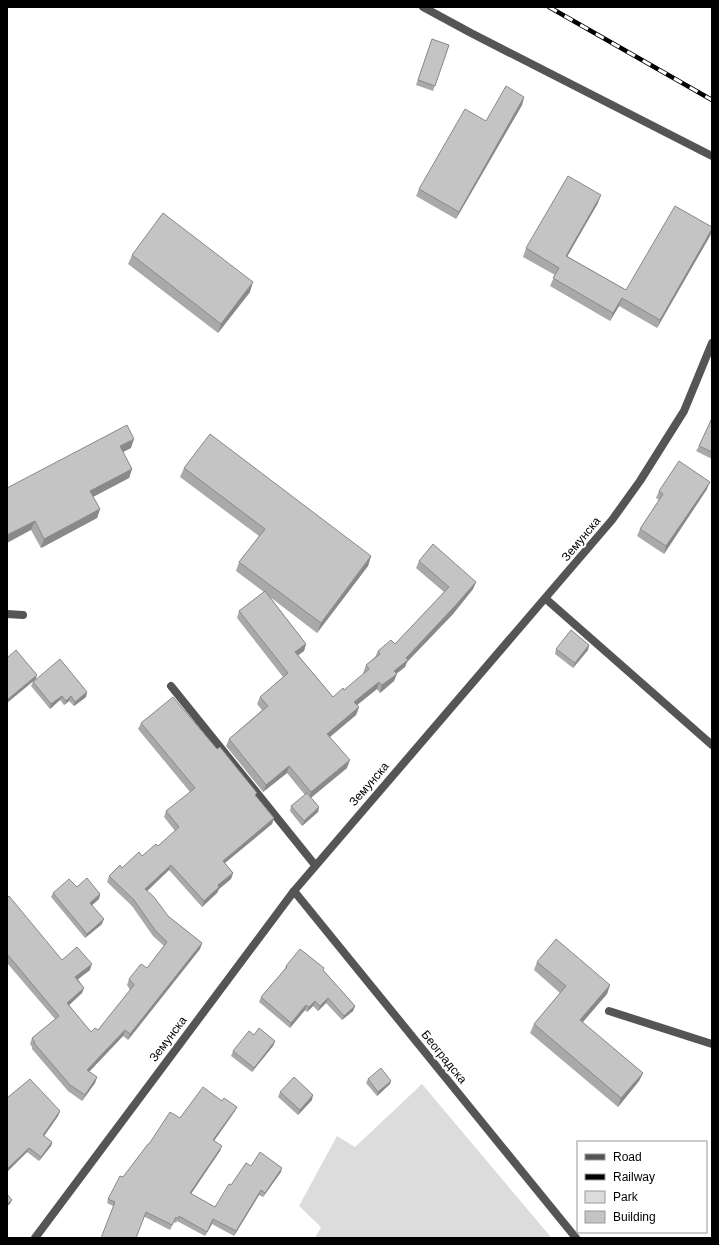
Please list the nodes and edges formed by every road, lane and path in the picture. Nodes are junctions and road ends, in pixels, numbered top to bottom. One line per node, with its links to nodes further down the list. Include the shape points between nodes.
1 (423, 7): 2 (street)
2 (712, 156)
3 (712, 343): 4 (street, Земунска, via 684,411 648,470 612,520)
4 (546, 599): 8 (street); 9 (street, Земунска)
5 (7, 614): 6 (street)
6 (23, 615)
7 (171, 686): 9 (street)
8 (712, 745)
9 (315, 865): 10 (street, Земунска)
10 (294, 891): 13 (street, Земунска); 14 (street, Београдска)
11 (609, 1011): 12 (street)
12 (712, 1044)
13 (35, 1238)
14 (576, 1238)

